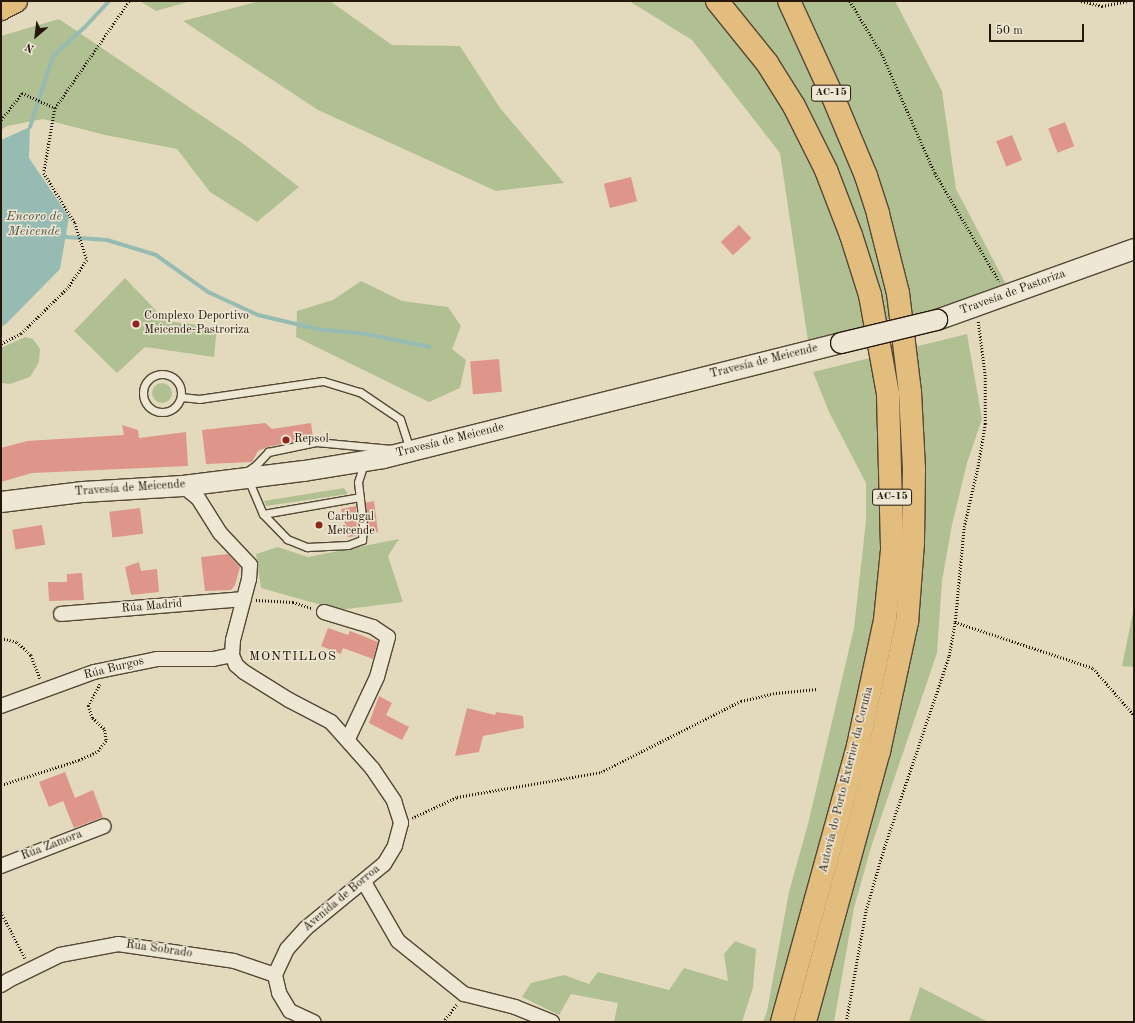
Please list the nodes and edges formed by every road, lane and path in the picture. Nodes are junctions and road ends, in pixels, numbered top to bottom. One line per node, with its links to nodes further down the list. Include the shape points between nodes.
1 (16, 1): 8 (highway)
2 (129, 1): 9 (path)
3 (717, 1): 51 (highway, Autovía do Porto Exterior da Coruña / AC-15, via 767,63 794,106 826,170 851,234 870,295 888,394 892,550 885,620 858,746)
4 (789, 1): 52 (highway, Autovía do Porto Exterior da Coruña / AC-15, via 834,97 866,176 878,214 898,293 910,392 914,469 913,543 907,622 879,751)
5 (850, 1): 12 (path, via 882,54 935,172)
6 (1081, 1): 7 (path, via 1102,6)
7 (1128, 1)
8 (1, 9)
9 (55, 108): 10 (path, via 22,93); 15 (path, via 44,173 75,223 87,260 69,287 21,334)
10 (1, 120)
11 (1134, 249): 12 (main road, Travesía de Pastoriza)
12 (1008, 295): 13 (main road, Travesía de Pastoriza)
13 (976, 307): 14 (main road, Travesía de Pastoriza, bridge); 29 (path, via 985,376 985,424 964,527)
14 (890, 332): 17 (main road, Travesía de Meicende, bridge)
15 (1, 344)
16 (181, 397): 16 (lane, via 179,384 170,375 150,377 143,388 144,400 151,410 157,412 174,408); 17 (lane, via 199,400 323,381 360,392 400,419)
17 (411, 451): 18 (main road, Travesía de Meicende); 19 (lane, via 316,442 268,452)
18 (364, 461): 19 (main road, Travesía de Meicende, via 304,472); 22 (lane, via 358,482)
19 (241, 478): 20 (main road, Travesía de Meicende); 24 (lane)
20 (212, 482): 21 (main road, Travesía de Meicende); 25 (street, via 207,496)
21 (183, 486): 23 (main road, Travesía de Meicende, via 83,492); 25 (street, via 198,498)
22 (360, 497): 24 (lane); 24 (lane, via 362,540 348,545 307,546 286,539)
23 (1, 502)
24 (263, 514)
25 (207, 515): 26 (street, via 250,565)
26 (243, 599): 27 (path, via 293,602); 28 (street, Rúa Madrid); 31 (street)
27 (324, 612): 37 (street, via 373,628 388,637 377,677)
28 (61, 614)
29 (955, 622): 36 (path, via 1093,668); 53 (path, via 949,656 868,903)
30 (1, 638): 34 (path, via 17,642 32,655)
31 (232, 655): 32 (street, Rúa Burgos, via 212,659 157,659); 37 (street, via 236,665 244,672 331,722)
32 (109, 669): 34 (street, Rúa Burgos); 38 (path, via 88,706 92,718 104,729 106,740 98,751 79,760)
33 (817, 689): 39 (path, via 741,701 601,772 457,797)
34 (44, 690): 35 (street, Rúa Burgos)
35 (1, 706)
36 (1134, 715)
37 (348, 739): 39 (street, via 394,801)
38 (1, 785)
39 (401, 824): 42 (street, Avenida de Borroa, via 395,846 384,864)
40 (104, 826): 41 (street, Rúa Zamora)
41 (1, 866)
42 (364, 882): 45 (street, Avenida de Borroa, via 306,928 287,949); 47 (street, via 398,941)
43 (1, 912): 44 (path)
44 (30, 969): 45 (street, Rúa Sobrado, via 60,955 118,944 234,961); 46 (street, Rúa Sobrado)
45 (275, 974): 48 (street, via 278,993 290,1011)
46 (1, 985)
47 (464, 994): 49 (path); 50 (street, via 515,1007)
48 (314, 1022)
49 (443, 1022)
50 (552, 1022)
51 (782, 1022)
52 (805, 1022)
53 (846, 1022)

